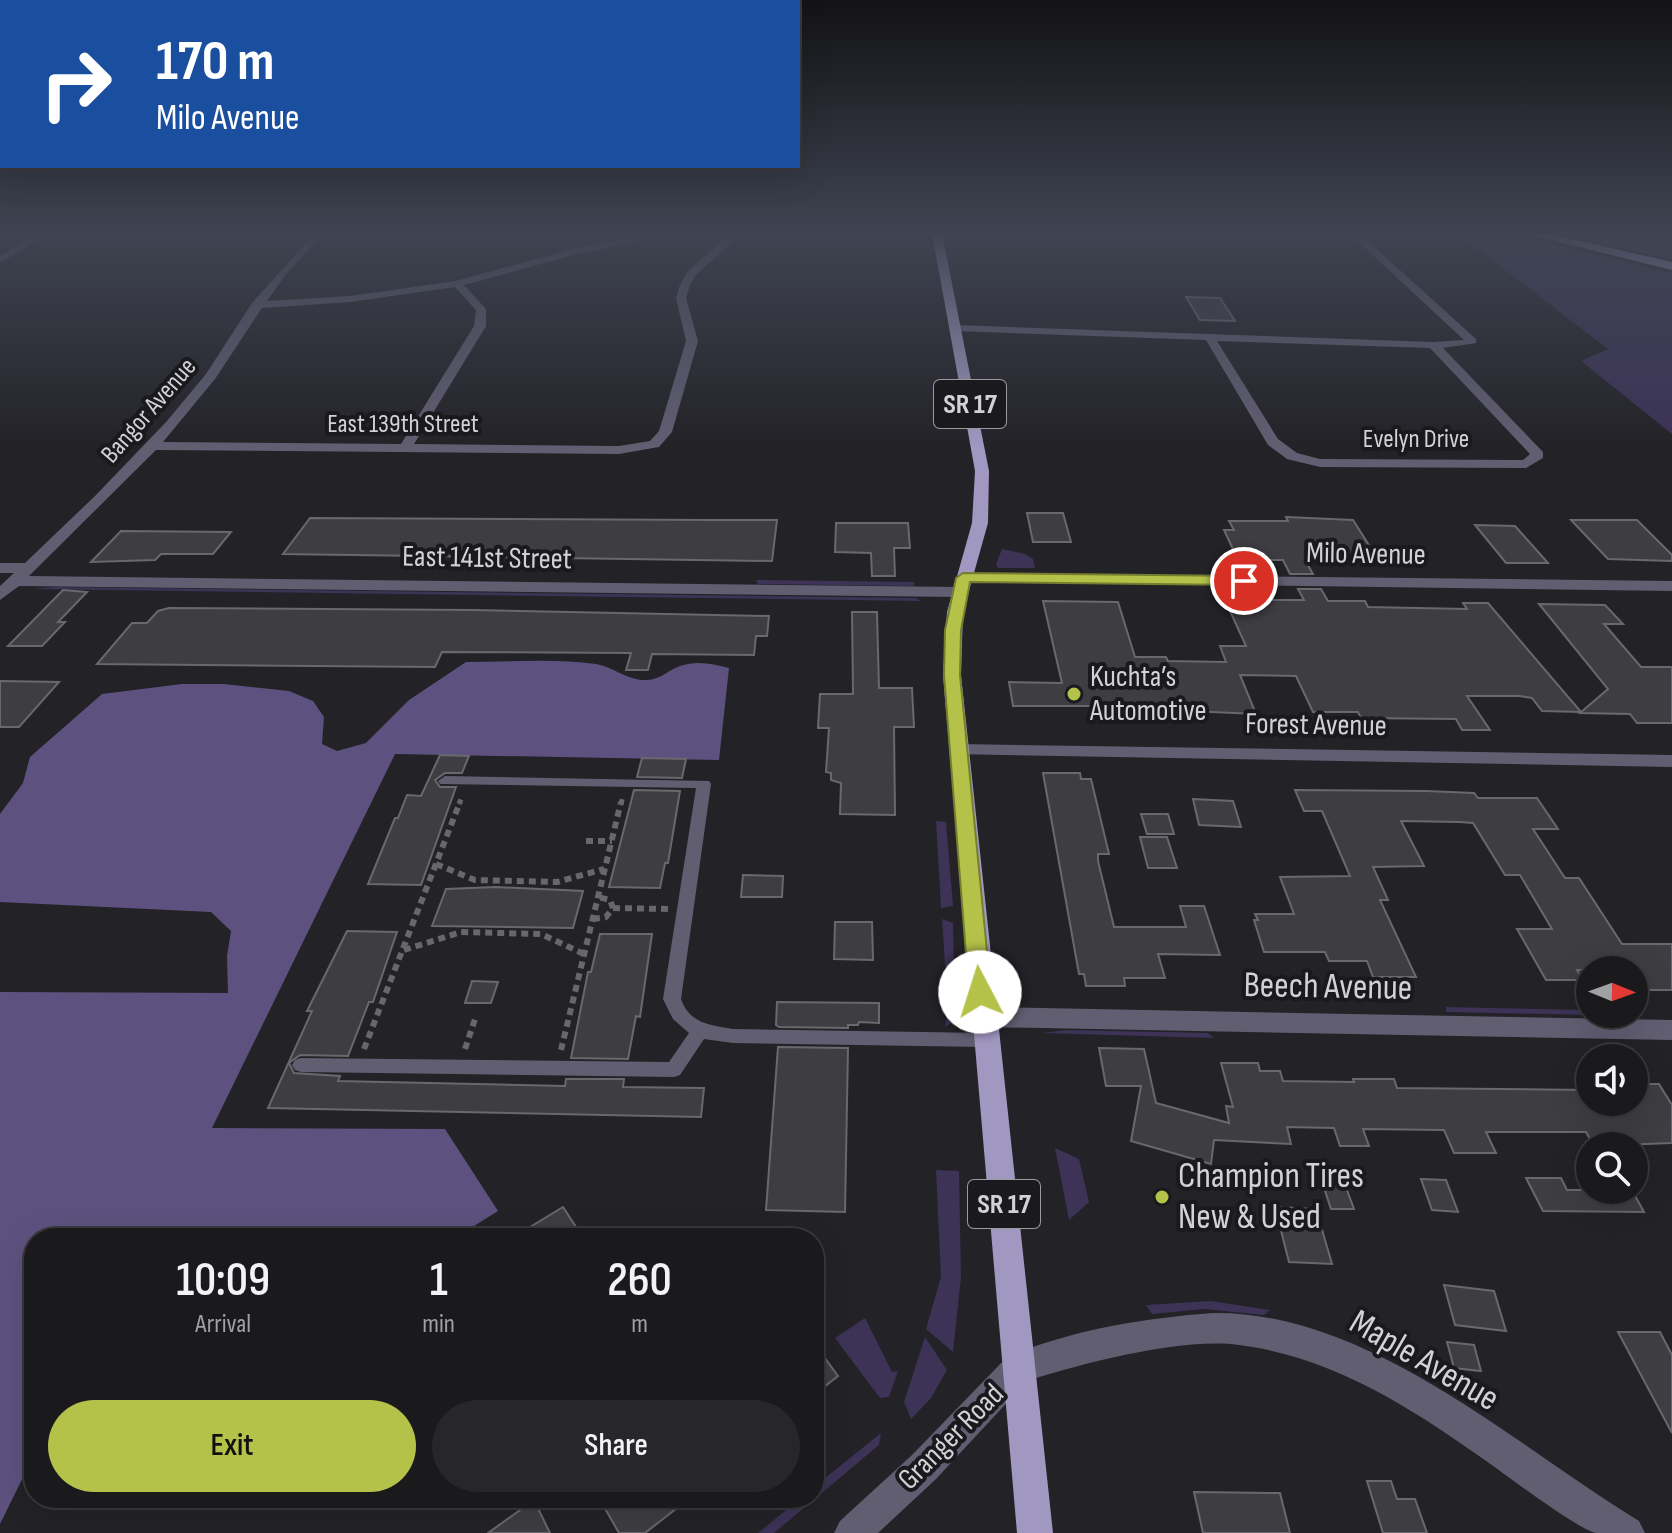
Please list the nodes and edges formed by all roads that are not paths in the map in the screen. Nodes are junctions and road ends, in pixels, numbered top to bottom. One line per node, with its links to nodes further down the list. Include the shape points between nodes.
1 (256, 305): 2 (street); 10 (street, Bangor Avenue, via 195,398)
2 (263, 305)
3 (477, 305): 11 (street, via 480,326)
4 (683, 305): 11 (street, East 139th Street, via 692,341 665,432 654,444 619,450)
5 (951, 305): 7 (main road, Granger Road / SR 17)
6 (1432, 305): 9 (street, via 1472,341)
7 (956, 328): 8 (street); 15 (main road, Granger Road / SR 17, via 983,490 980,523)
8 (1210, 338): 9 (street); 9 (street, Evelyn Drive, via 1273,442 1292,456 1320,463 1526,464 1538,455)
9 (1433, 345)
10 (150, 446): 11 (street, East 139th Street); 13 (street, Bangor Avenue)
11 (405, 448)
12 (0, 568): 13 (street)
13 (28, 568): 14 (street, Bangor Avenue)
14 (15, 581): 15 (street, East 141st Street); 17 (street, Bangor Avenue)
15 (961, 585): 16 (street, Milo Avenue); 18 (main road, Granger Road / SR 17, via 952,661)
16 (1672, 586)
17 (0, 595)
18 (959, 750): 19 (street, Forest Avenue); 21 (main road, Granger Road / SR 17)
19 (1672, 761)
20 (445, 781): 23 (lane, via 704,784 672,999 675,1011)
21 (984, 1028): 22 (street, Beech Avenue); 23 (lane, via 733,1036); 25 (main road, Granger Road / SR 17)
22 (1672, 1030)
23 (700, 1031): 24 (lane, via 674,1070)
24 (301, 1065)
25 (1018, 1368): 26 (street, Granger Road); 27 (main road, SR 17); 28 (street, Maple Avenue, via 1074,1349 1178,1331 1238,1329 1283,1336 1381,1375)
26 (852, 1533)
27 (1035, 1533)
28 (1627, 1533)

